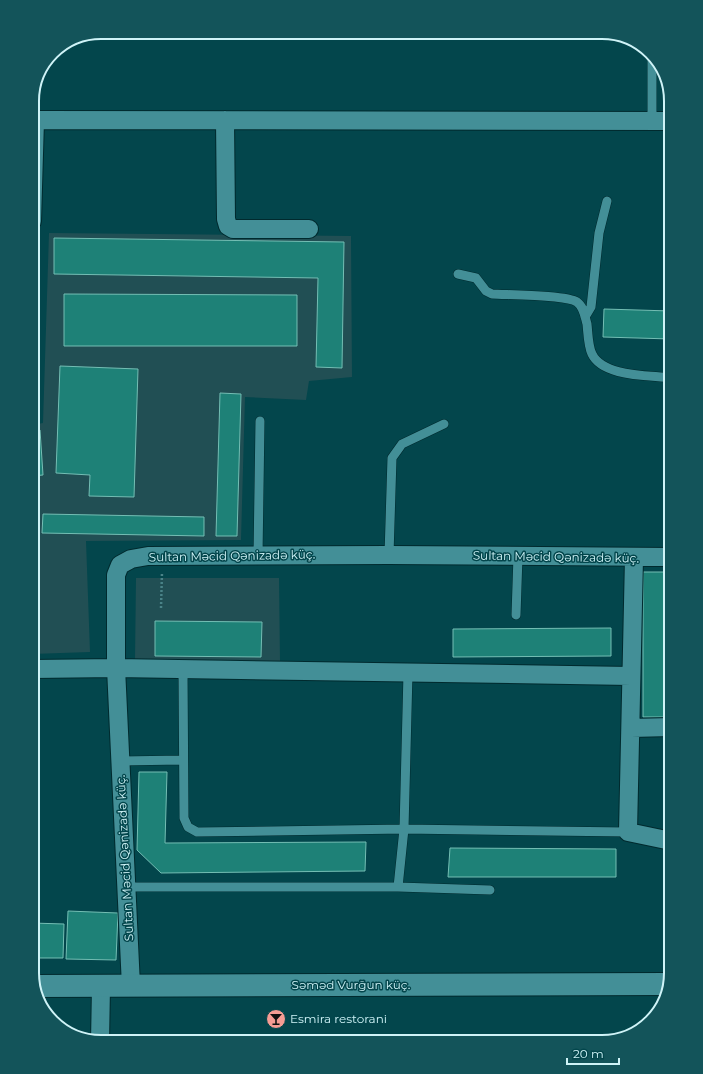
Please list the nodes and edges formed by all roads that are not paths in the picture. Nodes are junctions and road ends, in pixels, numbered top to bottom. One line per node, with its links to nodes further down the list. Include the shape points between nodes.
1 (652, 64): 4 (lane)
2 (39, 120): 3 (street)
3 (225, 120): 4 (street); 7 (street, via 228,226 233,229)
4 (652, 121): 5 (street)
5 (664, 121)
6 (607, 201): 9 (lane, via 599,232 591,307)
7 (309, 229)
8 (458, 274): 9 (lane, via 476,278 486,291 492,294 576,301)
9 (585, 316): 10 (lane, via 592,354 600,365 612,370)
10 (664, 377)
11 (260, 421): 14 (lane)
12 (444, 424): 13 (lane, via 402,444 392,458)
13 (389, 555): 14 (street, Sultan Məcid Qənizadə küç.); 15 (street, Sultan Məcid Qənizadə küç.)
14 (258, 556): 20 (street, Sultan Məcid Qənizadə küç., via 148,556 131,559 120,565 116,575)
15 (518, 556): 17 (street, Sultan Məcid Qənizadə küç.); 18 (lane)
16 (664, 557): 17 (street, Sultan Məcid Qənizadə küç.)
17 (634, 558): 23 (street)
18 (516, 615)
19 (39, 668): 20 (street)
20 (116, 668): 21 (street); 27 (street, Sultan Məcid Qənizadə küç.)
21 (183, 670): 22 (street); 26 (lane)
22 (408, 674): 23 (street); 28 (lane)
23 (631, 676): 25 (street)
24 (664, 727): 25 (street)
25 (631, 728): 29 (street)
26 (182, 760): 27 (lane); 28 (lane, via 184,818 188,827 197,832)
27 (120, 761): 31 (street, Sultan Məcid Qənizadə küç.)
28 (404, 829): 29 (lane); 32 (lane)
29 (628, 832): 30 (street)
30 (664, 840)
31 (127, 887): 32 (lane); 36 (street, Sultan Məcid Qənizadə küç.)
32 (398, 888): 33 (lane)
33 (490, 890)
34 (663, 984): 36 (main road, Səməd Vurğun küç.)
35 (41, 986): 37 (main road, Səməd Vurğun küç.)
36 (131, 986): 37 (main road, Səməd Vurğun küç.)
37 (101, 987): 38 (street)
38 (100, 1035)

